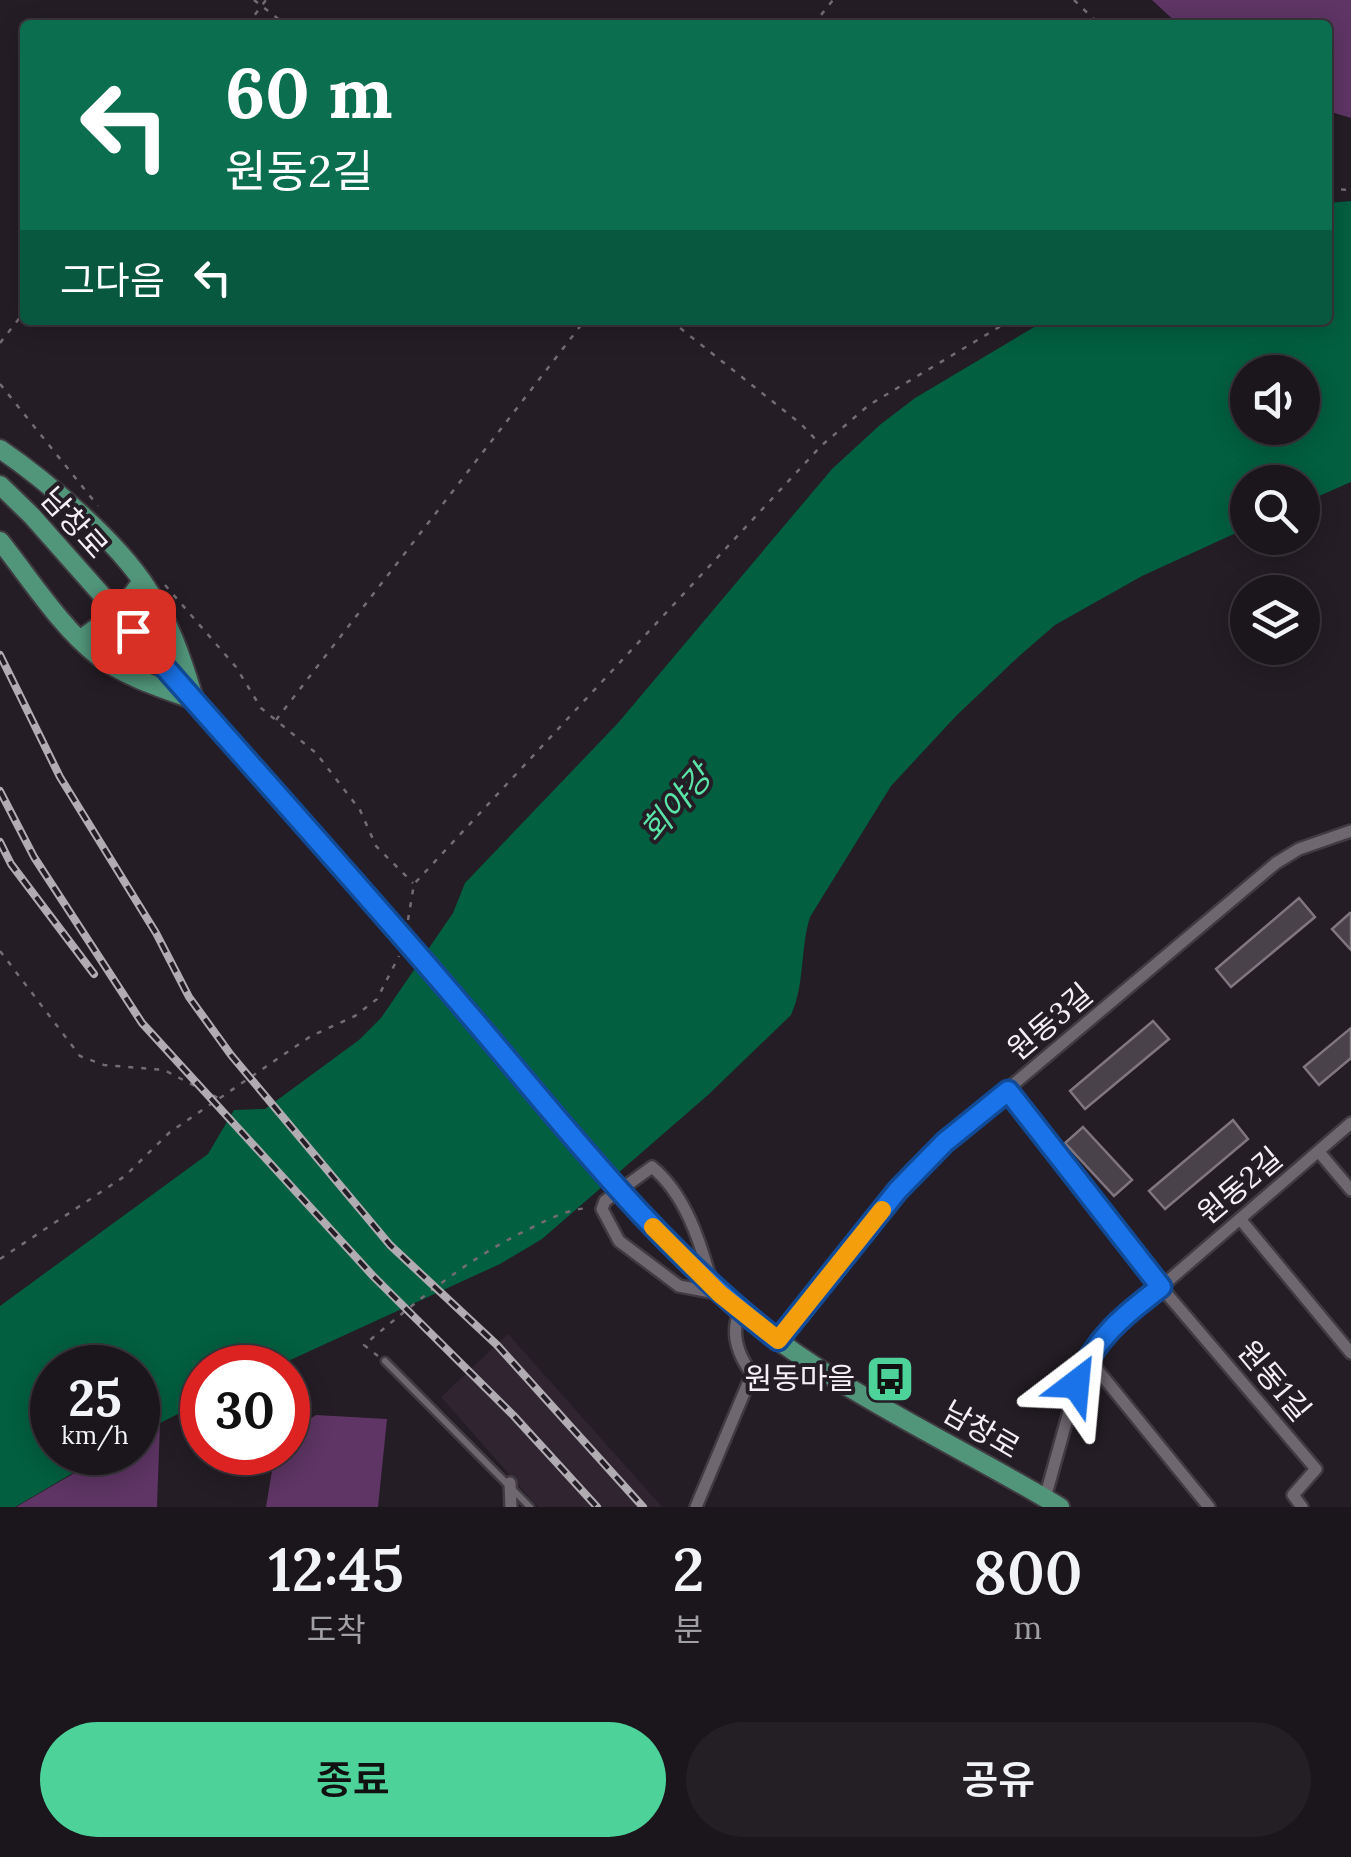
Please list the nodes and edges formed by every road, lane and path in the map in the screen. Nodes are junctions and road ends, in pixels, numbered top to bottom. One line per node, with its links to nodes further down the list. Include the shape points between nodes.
1 (254, 0): 5 (path)
2 (266, 0): 5 (path)
3 (833, 0): 8 (path)
4 (1074, 0): 9 (path)
5 (262, 6): 6 (path); 7 (path)
6 (251, 20)
7 (280, 20)
8 (818, 20)
9 (1095, 20)
10 (20, 317): 14 (path)
11 (581, 325): 26 (path)
12 (676, 325): 16 (path)
13 (1003, 325): 16 (path, via 869,404)
14 (0, 343)
15 (0, 384): 19 (path)
16 (821, 446): 28 (path)
17 (0, 449): 21 (main road)
18 (0, 485): 25 (main road, 남창로)
19 (98, 506)
20 (0, 541): 24 (main road)
21 (144, 572): 22 (main road); 25 (main road); 26 (path, via 236,666)
22 (126, 603)
23 (107, 620): 24 (main road)
24 (80, 639): 25 (main road, via 137,680)
25 (195, 700): 41 (main road, 남창로, bridge, via 641,1215)
26 (275, 721): 28 (path, via 316,754 360,810 376,846)
27 (1351, 831): 32 (street, 원동3길, via 1276,863)
28 (414, 884): 29 (path)
29 (408, 922)
30 (0, 951): 33 (path, via 80,1056 104,1066 164,1070)
31 (400, 951): 33 (path, via 377,999)
32 (1008, 1091): 40 (street); 43 (street, 원동3길, via 898,1190)
33 (220, 1098): 39 (path, via 170,1132 124,1176)
34 (1351, 1123): 35 (street, 원동2길)
35 (1319, 1152): 36 (street); 38 (street, 원동2길)
36 (1351, 1190)
37 (602, 1209): 41 (street, via 619,1240 679,1286); 41 (street, via 652,1167 700,1240); 46 (path, via 572,1209 444,1278 364,1346)
38 (1240, 1219): 40 (street, 원동2길); 44 (street)
39 (0, 1260)
40 (1161, 1287): 45 (street, 원동2길, via 1114,1323); 53 (street, 원동1길, via 1316,1470 1293,1495)
41 (716, 1290): 42 (main road, 남창로)
42 (740, 1312): 43 (main road, 남창로); 51 (street, via 737,1342 752,1374)
43 (778, 1340): 48 (main road, 남창로)
44 (1351, 1352)
45 (1087, 1357): 48 (street, 원동2길); 52 (street)
46 (384, 1361): 47 (lane)
47 (510, 1484): 49 (street); 50 (lane)
48 (1052, 1502)
49 (511, 1507)
50 (530, 1507)
51 (696, 1507)
52 (1209, 1507)
53 (1302, 1507)

